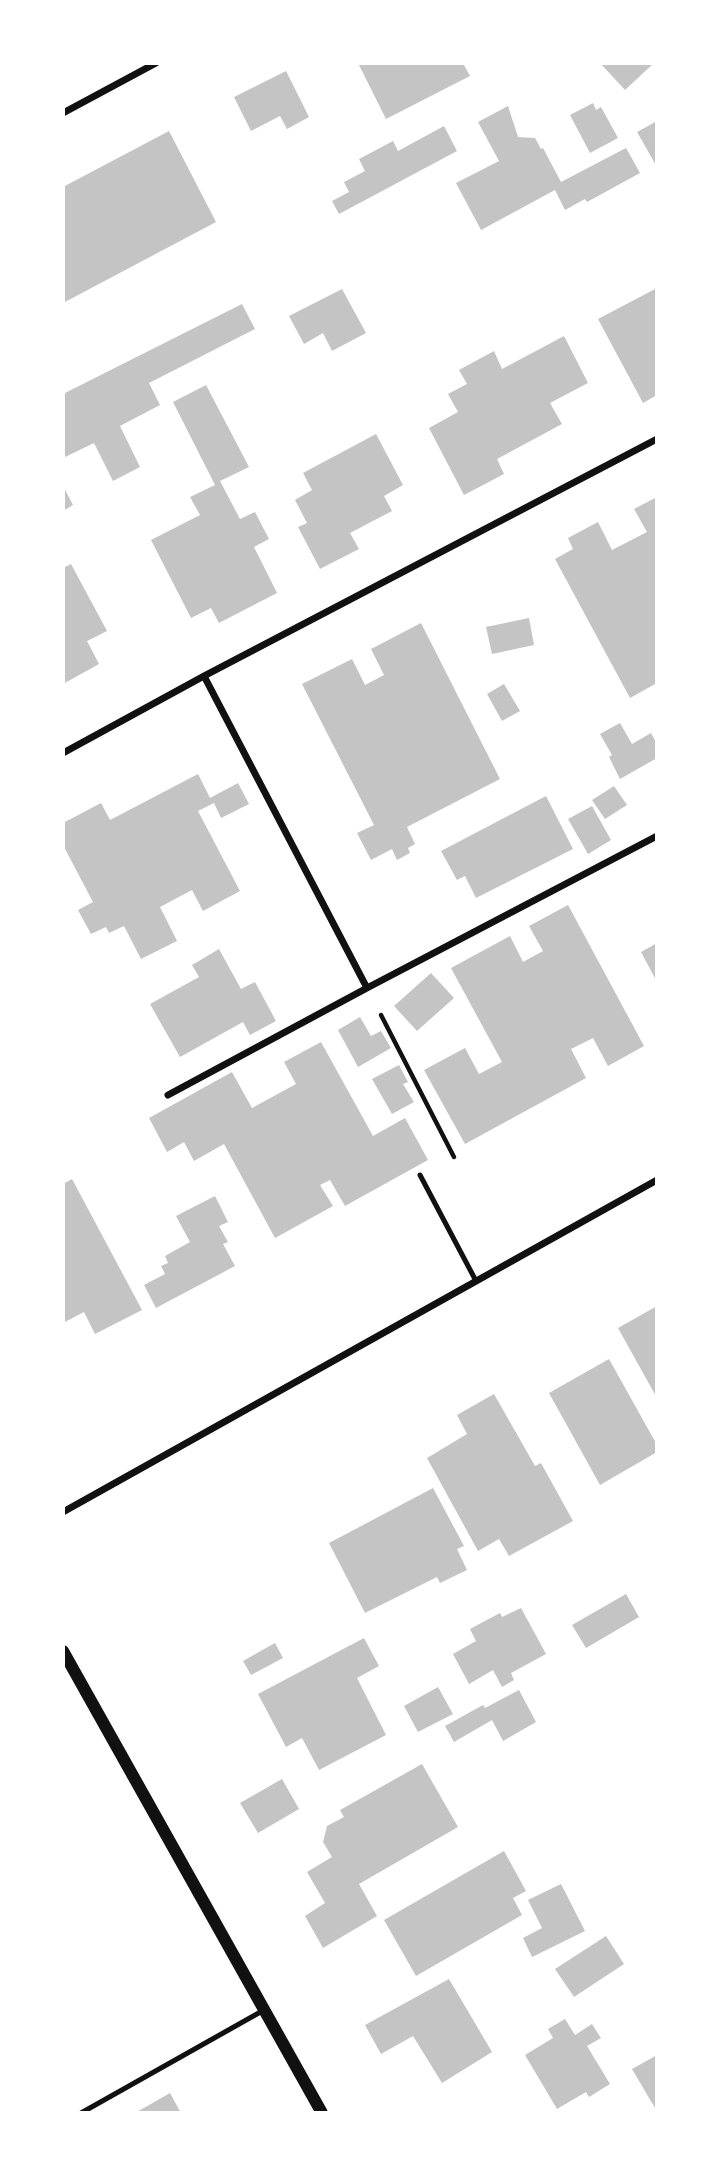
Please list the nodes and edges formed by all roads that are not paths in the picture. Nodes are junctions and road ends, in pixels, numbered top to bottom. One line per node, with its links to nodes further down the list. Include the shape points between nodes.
1 (156, 63): 2 (street)
2 (63, 113)
3 (657, 439): 4 (street)
4 (204, 676): 5 (street); 7 (street)
5 (63, 753)
6 (657, 836): 7 (street)
7 (367, 988): 8 (street)
8 (168, 1095)
9 (420, 1175): 11 (lane)
10 (657, 1180): 11 (street)
11 (476, 1281): 12 (street)
12 (63, 1512)
13 (63, 1651): 14 (street)
14 (264, 2010): 15 (lane); 16 (street)
15 (81, 2113)
16 (321, 2113)

